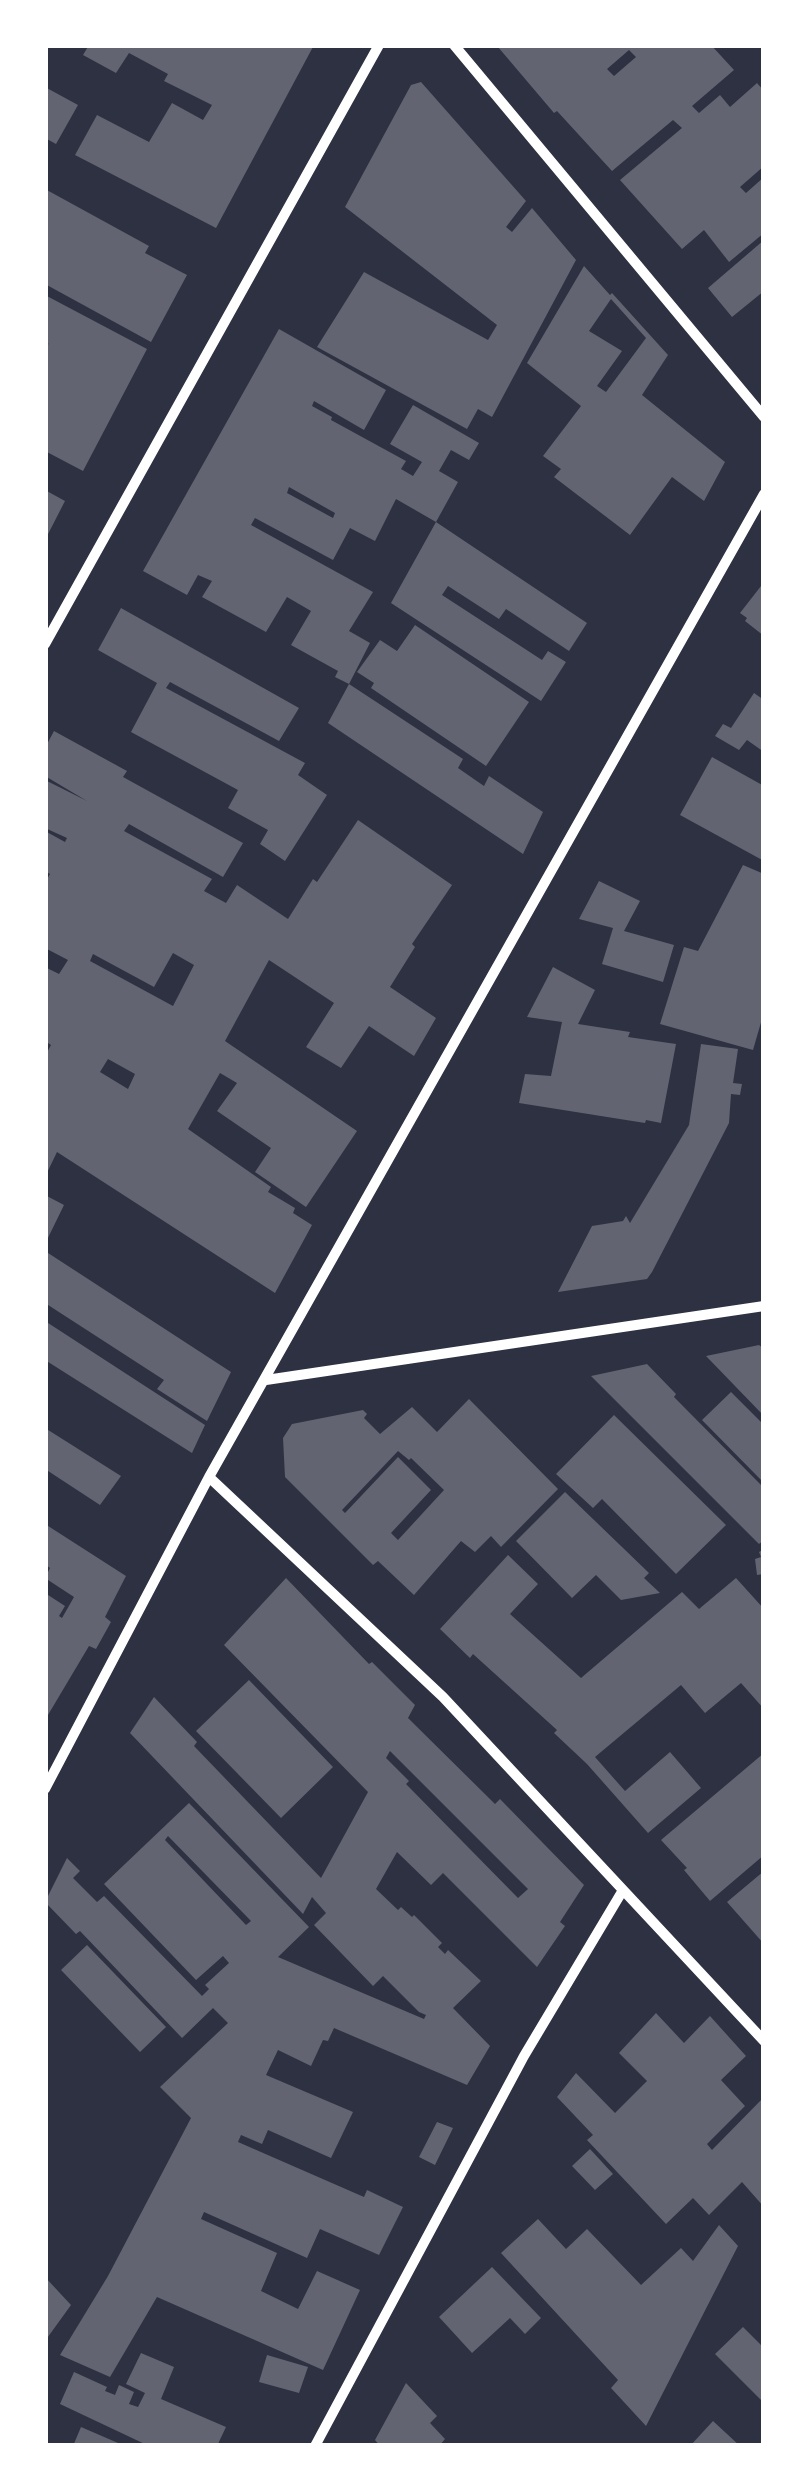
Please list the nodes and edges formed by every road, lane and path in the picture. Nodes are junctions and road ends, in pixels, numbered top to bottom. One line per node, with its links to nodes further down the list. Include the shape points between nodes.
1 (378, 45): 5 (street)
2 (454, 45): 3 (street)
3 (764, 417)
4 (764, 494): 7 (street)
5 (45, 644)
6 (764, 1306): 7 (street)
7 (266, 1380): 8 (street)
8 (209, 1477): 9 (street); 10 (street, via 444,1697)
9 (45, 1789)
10 (623, 1890): 11 (street); 12 (street, via 524,2056)
11 (764, 2041)
12 (315, 2446)

